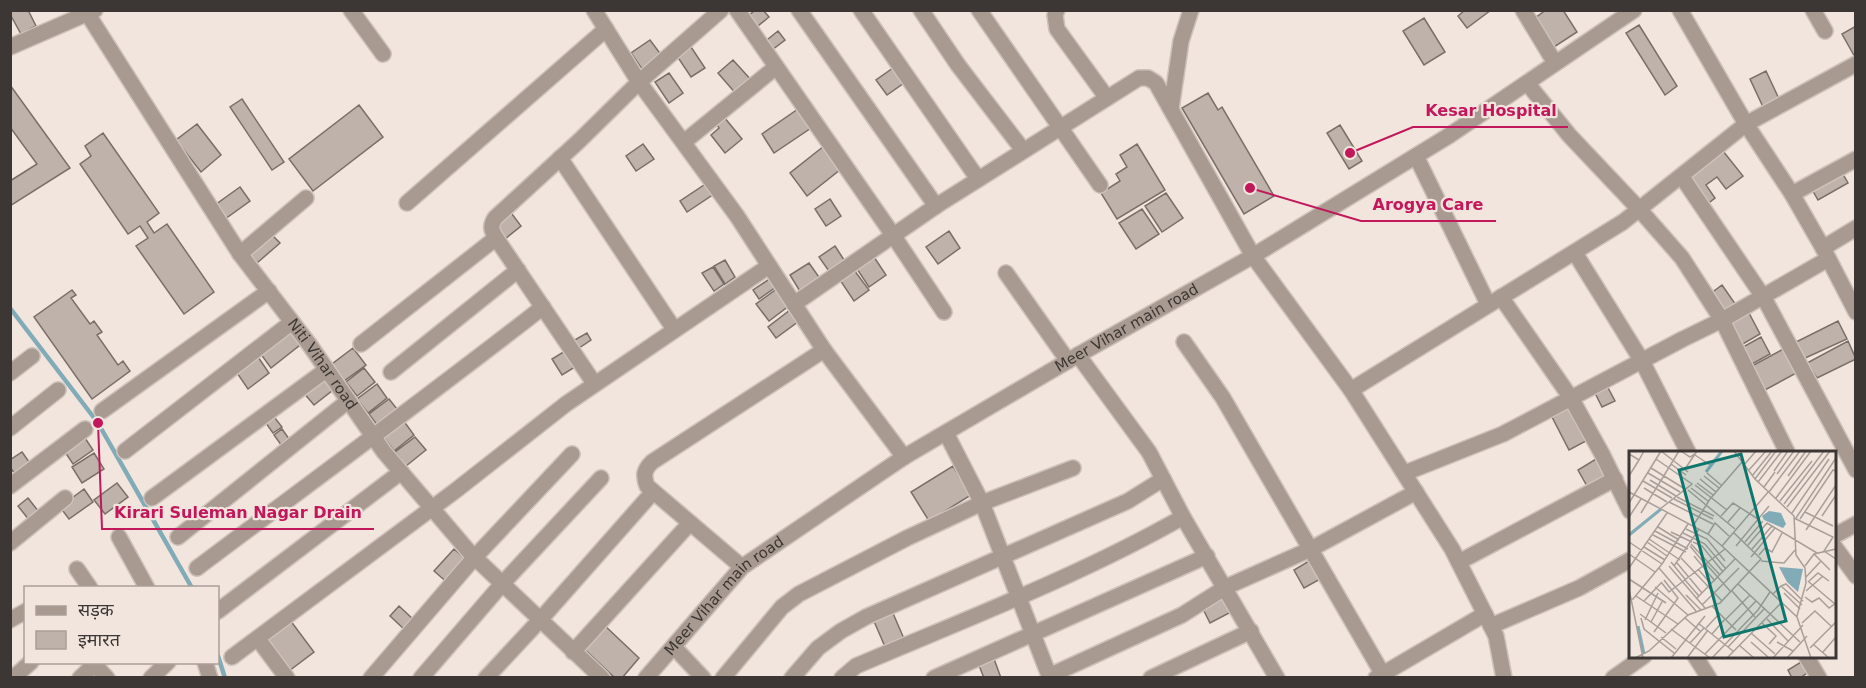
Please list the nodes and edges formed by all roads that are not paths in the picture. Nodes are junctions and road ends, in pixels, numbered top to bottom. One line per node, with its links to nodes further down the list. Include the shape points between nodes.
1 (351, 10): 19 (street)
2 (594, 10): 16 (street)
3 (721, 10): 23 (street)
4 (736, 10): 22 (street)
5 (799, 10): 40 (street)
6 (861, 10): 35 (street)
7 (921, 10): 30 (street)
8 (980, 10): 28 (street)
9 (1057, 10): 25 (street, via 1058,29)
10 (1191, 10): 26 (street, via 1181,41)
11 (1523, 10): 20 (street)
12 (1680, 10): 27 (street)
13 (1813, 10): 17 (street)
14 (91, 12): 18 (street); 46 (street, Niti Vihar road)
15 (1625, 13): 20 (street, Meer Vihar main road)
16 (606, 29): 23 (street); 39 (street)
17 (1825, 31)
18 (10, 47)
19 (383, 54)
20 (1555, 63): 24 (street, Meer Vihar main road)
21 (1856, 64): 27 (street)
22 (776, 67): 29 (street); 43 (street)
23 (639, 82): 29 (street); 32 (street)
24 (1527, 83): 31 (street, Meer Vihar main road); 41 (street, via 1569,135)
25 (1107, 98): 26 (street, via 1138,78 1148,78 1156,83); 28 (street)
26 (1171, 109): 48 (street)
27 (1746, 124): 34 (street); 37 (street)
28 (1060, 127): 30 (street); 36 (street)
29 (684, 142): 49 (street)
30 (1023, 150): 35 (street)
31 (1416, 156): 48 (street, Meer Vihar main road); 54 (street)
32 (560, 158): 44 (street, via 495,218 491,230); 61 (street)
33 (1856, 159): 37 (street)
34 (1682, 177): 41 (street); 53 (street)
35 (978, 179): 40 (street)
36 (1100, 185)
37 (1792, 194): 47 (street)
38 (306, 198): 46 (street)
39 (407, 203)
40 (936, 206): 43 (street)
41 (1639, 209): 45 (street); 59 (street, via 1682,258)
42 (1856, 228): 47 (street)
43 (893, 235): 55 (street); 57 (street)
44 (496, 238): 50 (street); 63 (street)
45 (1575, 253): 54 (street); 67 (street)
46 (240, 254): 52 (street, Niti Vihar road)
47 (1826, 254): 53 (street); 58 (street)
48 (1253, 256): 66 (street, Meer Vihar main road); 73 (street)
49 (769, 266): 55 (street); 61 (street)
50 (518, 270): 56 (street); 69 (street)
51 (1006, 273): 66 (street)
52 (268, 291): 60 (street, Niti Vihar road); 76 (street)
53 (1764, 298): 59 (street); 87 (street)
54 (1495, 300): 73 (street); 74 (street)
55 (794, 304): 64 (street)
56 (543, 307): 71 (street); 80 (street)
57 (944, 312)
58 (1856, 312)
59 (1722, 320): 67 (street); 82 (street)
60 (292, 322): 68 (street, Niti Vihar road); 83 (street)
61 (674, 329): 71 (street)
62 (1184, 342): 108 (street, via 1223,398)
63 (361, 344)
64 (824, 350): 85 (street); 94 (street, via 652,462 644,478)
65 (32, 356): 70 (street)
66 (1073, 358): 79 (street, Meer Vihar main road); 91 (street, via 1149,452)
67 (1642, 361): 74 (street); 81 (street)
68 (326, 370): 75 (street, Niti Vihar road); 97 (street)
69 (391, 372)
70 (10, 373)
71 (594, 383): 99 (street)
72 (58, 390): 77 (street)
73 (1351, 390): 89 (street)
74 (1571, 398): 89 (street, via 1503,434); 92 (street)
75 (348, 401): 80 (street, Niti Vihar road); 106 (street)
76 (102, 411)
77 (10, 428)
78 (86, 429): 93 (street)
79 (946, 433): 85 (street, Meer Vihar main road); 98 (street)
80 (372, 436): 88 (street, Niti Vihar road); 116 (street)
81 (1687, 451)
82 (1786, 451)
83 (125, 452)
84 (572, 454): 112 (street)
85 (904, 457): 115 (street, Meer Vihar main road)
86 (1073, 468): 98 (street)
87 (1856, 470)
88 (401, 472): 99 (street, Niti Vihar road); 124 (street)
89 (1406, 473): 95 (street)
90 (601, 478): 119 (street)
91 (1163, 479): 101 (street); 111 (street, via 1128,501)
92 (1615, 479): 100 (street); 114 (street)
93 (10, 486)
94 (653, 492): 102 (street); 126 (street)
95 (1416, 492): 108 (street); 114 (street)
96 (65, 498): 107 (street)
97 (152, 498)
98 (982, 503): 111 (street); 155 (street, via 799,594 782,608)
99 (431, 508): 112 (street, Niti Vihar road); 131 (street)
100 (1629, 509)
101 (1183, 517): 110 (street); 123 (street)
102 (690, 523): 115 (street); 133 (street)
103 (1856, 524): 104 (street)
104 (1836, 535)
105 (119, 537): 121 (street)
106 (178, 537)
107 (10, 543)
108 (1311, 549): 122 (street); 141 (street)
109 (1836, 549): 118 (street)
110 (1207, 556): 122 (street); 130 (street)
111 (1003, 557): 123 (street); 156 (street, via 841,631 818,648)
112 (474, 558): 119 (street, Niti Vihar road); 149 (street)
113 (1629, 561): 127 (street, via 1579,588)
114 (1459, 562): 127 (street)
115 (742, 567): 132 (street, Meer Vihar main road)
116 (197, 568)
117 (77, 569): 120 (street)
118 (1856, 576)
119 (502, 584): 126 (street, Niti Vihar road); 150 (street)
120 (89, 586)
121 (146, 586)
122 (1226, 587): 129 (street); 142 (street, via 1182,615)
123 (1017, 597): 130 (street); 157 (street, via 856,666)
124 (219, 610)
125 (24, 612): 128 (street)
126 (540, 620): 133 (street, Niti Vihar road); 151 (street)
127 (1488, 620): 141 (street); 160 (street, via 1496,636)
128 (10, 621)
129 (1251, 631): 143 (street); 159 (street)
130 (1032, 633): 142 (street); 158 (street)
131 (258, 639): 134 (street); 148 (street)
132 (674, 647): 153 (street, Meer Vihar main road); 154 (street)
133 (573, 652): 152 (street, Niti Vihar road)
134 (232, 657)
135 (1642, 658): 161 (street)
136 (1696, 658): 162 (street)
137 (1807, 658): 163 (street)
138 (30, 664): 144 (street)
139 (96, 664): 145 (street); 146 (street)
140 (167, 664): 147 (street)
141 (1381, 676)
142 (1050, 677)
143 (1276, 677)
144 (13, 678)
145 (80, 678)
146 (107, 678)
147 (151, 678)
148 (287, 678)
149 (371, 678)
150 (421, 678)
151 (486, 678)
152 (602, 678)
153 (646, 678)
154 (703, 678)
155 (723, 678)
156 (792, 678)
157 (842, 678)
158 (934, 678)
159 (1151, 678)
160 (1504, 678)
161 (1612, 678)
162 (1709, 678)
163 (1819, 678)

